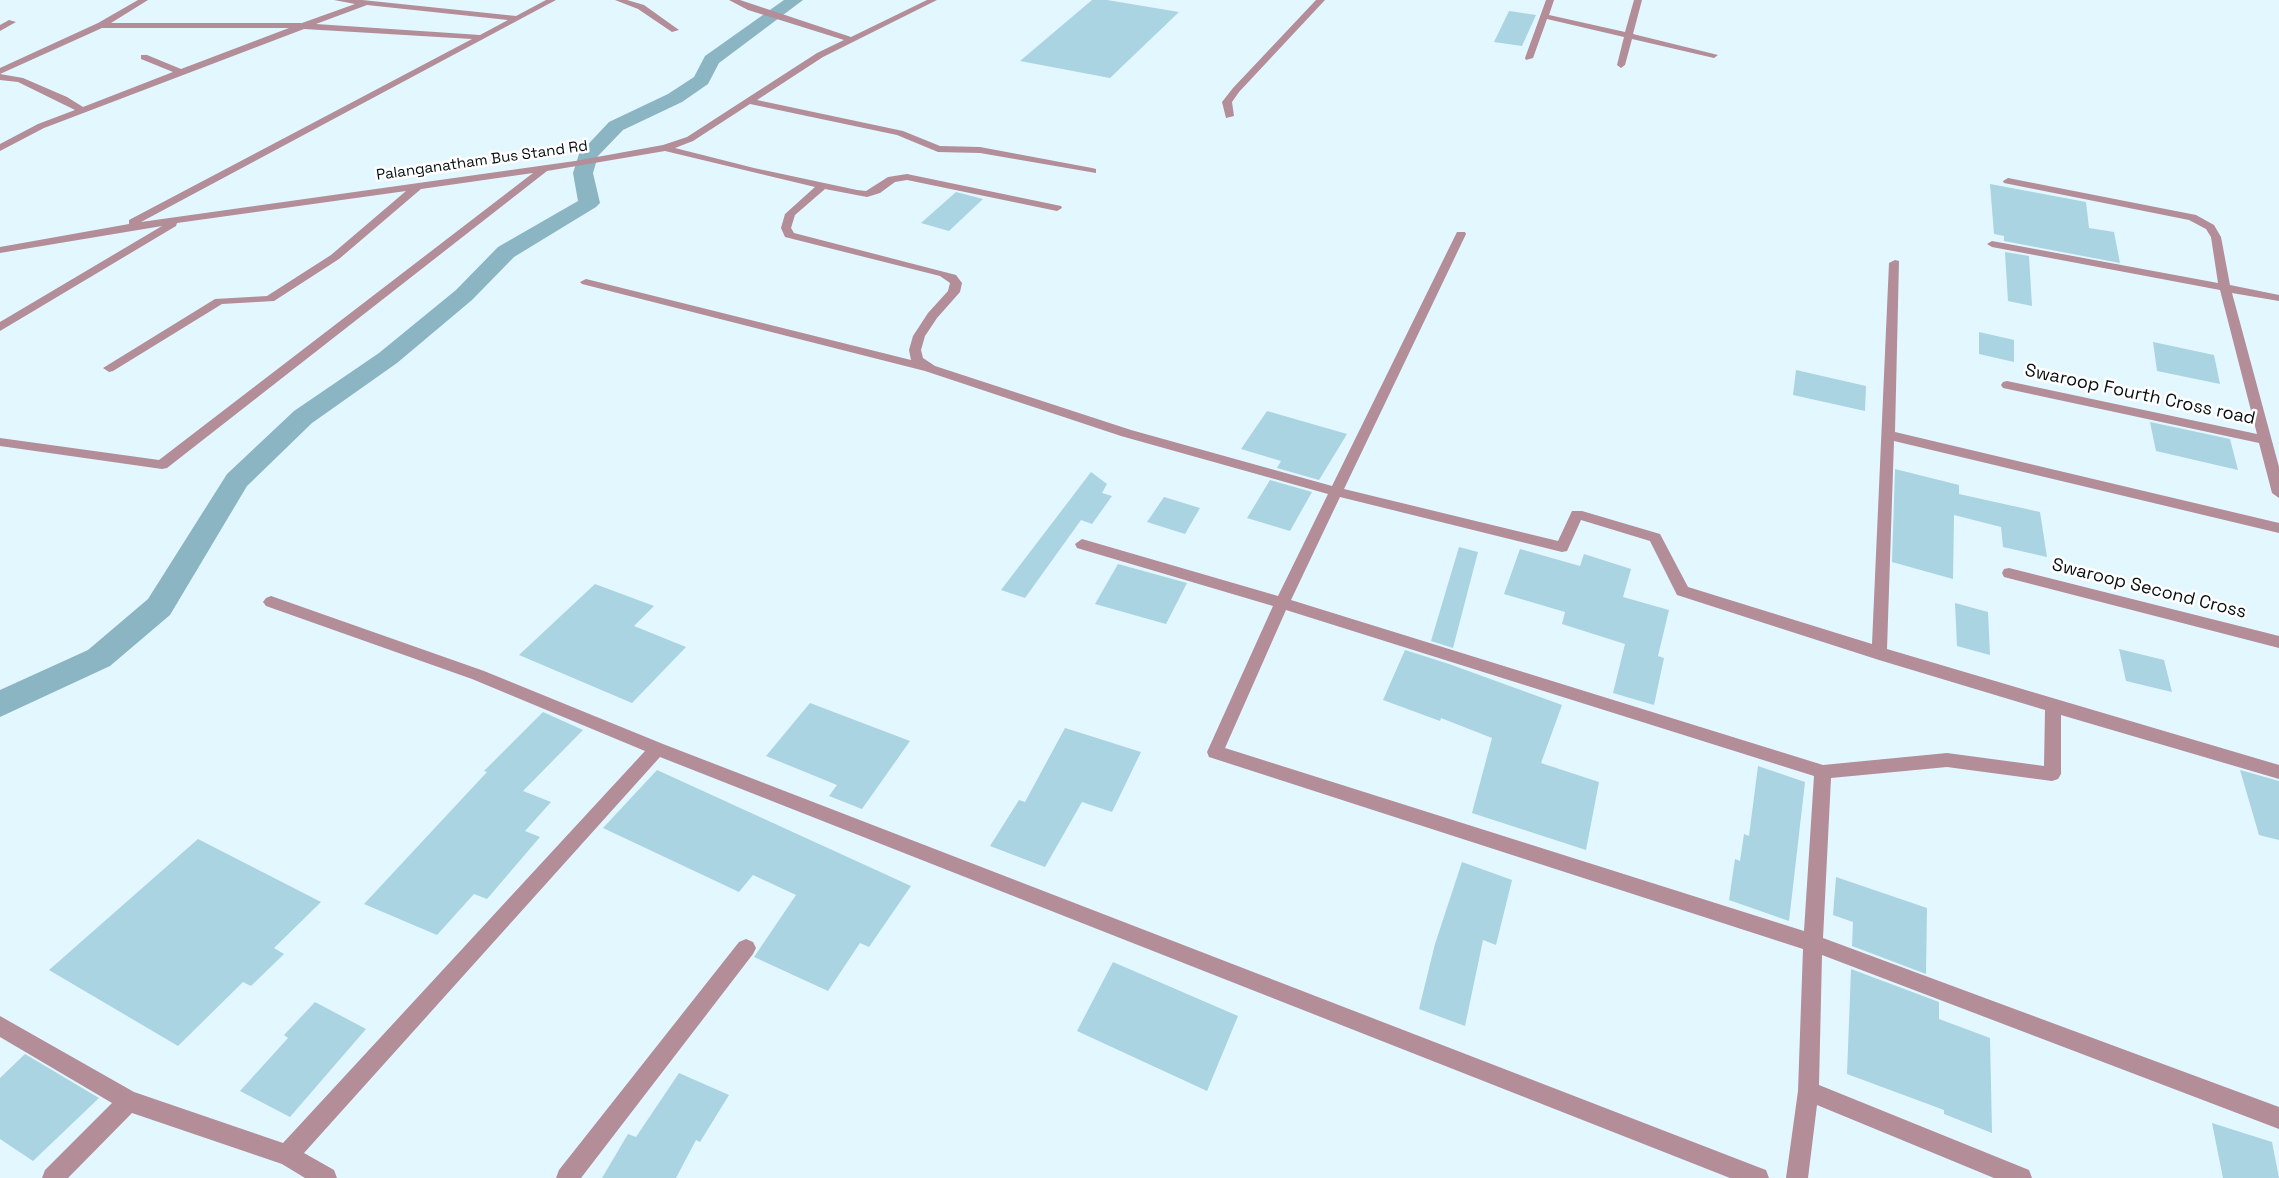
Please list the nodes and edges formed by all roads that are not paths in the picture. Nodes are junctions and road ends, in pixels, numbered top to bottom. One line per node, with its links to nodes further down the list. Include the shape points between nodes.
1 (144, 0): 14 (street)
2 (338, 0): 10 (street)
3 (552, 0): 12 (street)
4 (619, 0): 17 (street, via 641,7)
5 (734, 0): 20 (street)
6 (933, 0): 20 (street, Palanganatham Bus Stand Rd)
7 (1321, 0): 30 (street, via 1236,90 1227,102)
8 (1550, 0): 11 (street)
9 (1638, 0): 18 (street)
10 (366, 3): 12 (street); 15 (street)
11 (1543, 16): 18 (street); 23 (street)
12 (516, 18): 19 (street)
13 (12, 22): 16 (street)
14 (101, 25): 15 (street); 25 (street)
15 (303, 26): 19 (street); 26 (street)
16 (0, 28)
17 (675, 30)
18 (1629, 36): 21 (street); 24 (street)
19 (480, 37): 40 (street)
20 (852, 40): 28 (street, Palanganatham Bus Stand Rd)
21 (1714, 56)
22 (144, 57): 26 (street)
23 (1528, 58)
24 (1621, 65)
25 (0, 71)
26 (180, 72): 29 (street)
27 (0, 77): 29 (street, via 20,80)
28 (749, 101): 32 (street, Palanganatham Bus Stand Rd, via 690,139); 34 (street, via 900,133 938,149 980,150)
29 (82, 110): 31 (street)
30 (1228, 116)
31 (0, 148)
32 (665, 148): 33 (street, Palanganatham Bus Stand Rd); 37 (street)
33 (545, 168): 36 (street, Palanganatham Bus Stand Rd); 54 (street, via 162,465)
34 (1092, 171)
35 (2008, 181): 46 (street, via 2203,222 2216,237)
36 (418, 186): 39 (street, Palanganatham Bus Stand Rd); 49 (street, via 334,257 270,299 219,301)
37 (823, 186): 38 (street, via 867,194 892,179 907,177); 50 (street, via 790,214 786,228 789,235 944,274 956,283 919,336 917,360)
38 (1057, 208)
39 (180, 220): 40 (street, Palanganatham Bus Stand Rd); 48 (street)
40 (122, 228): 43 (street, Palanganatham Bus Stand Rd)
41 (1461, 234): 55 (street)
42 (1992, 244): 46 (street)
43 (0, 250)
44 (1895, 263): 52 (street)
45 (586, 282): 50 (street)
46 (2225, 288): 47 (street); 53 (street)
47 (2279, 298)
48 (0, 327)
49 (109, 368)
50 (931, 369): 55 (street, via 1126,433)
51 (2007, 385): 53 (street, Swaroop Fourth Cross road)
52 (1888, 435): 57 (street); 63 (street)
53 (2265, 440): 56 (street)
54 (0, 442)
55 (1338, 492): 61 (street); 63 (street, via 1562,547 1577,514 1656,538 1682,591)
56 (2279, 493)
57 (2279, 528)
58 (1082, 544): 61 (street)
59 (2008, 573): 62 (street, Swaroop Second Cross)
60 (272, 602): 65 (street, via 467,672)
61 (1282, 603): 66 (street); 68 (street, via 1215,752)
62 (2279, 642)
63 (1880, 654): 64 (street)
64 (2053, 706): 66 (street, via 2052,774 1947,760); 67 (street)
65 (657, 749): 74 (street); 78 (street)
66 (1823, 772): 68 (street)
67 (2279, 772)
68 (1813, 944): 71 (street); 73 (street)
69 (746, 948): 77 (street)
70 (0, 1026): 72 (street)
71 (1808, 1091): 79 (street); 80 (street)
72 (129, 1101): 74 (street); 75 (street)
73 (2279, 1118)
74 (287, 1155): 76 (street)
75 (53, 1178)
76 (326, 1178)
77 (567, 1178)
78 (1758, 1178)
79 (1797, 1178)
80 (2021, 1178)

